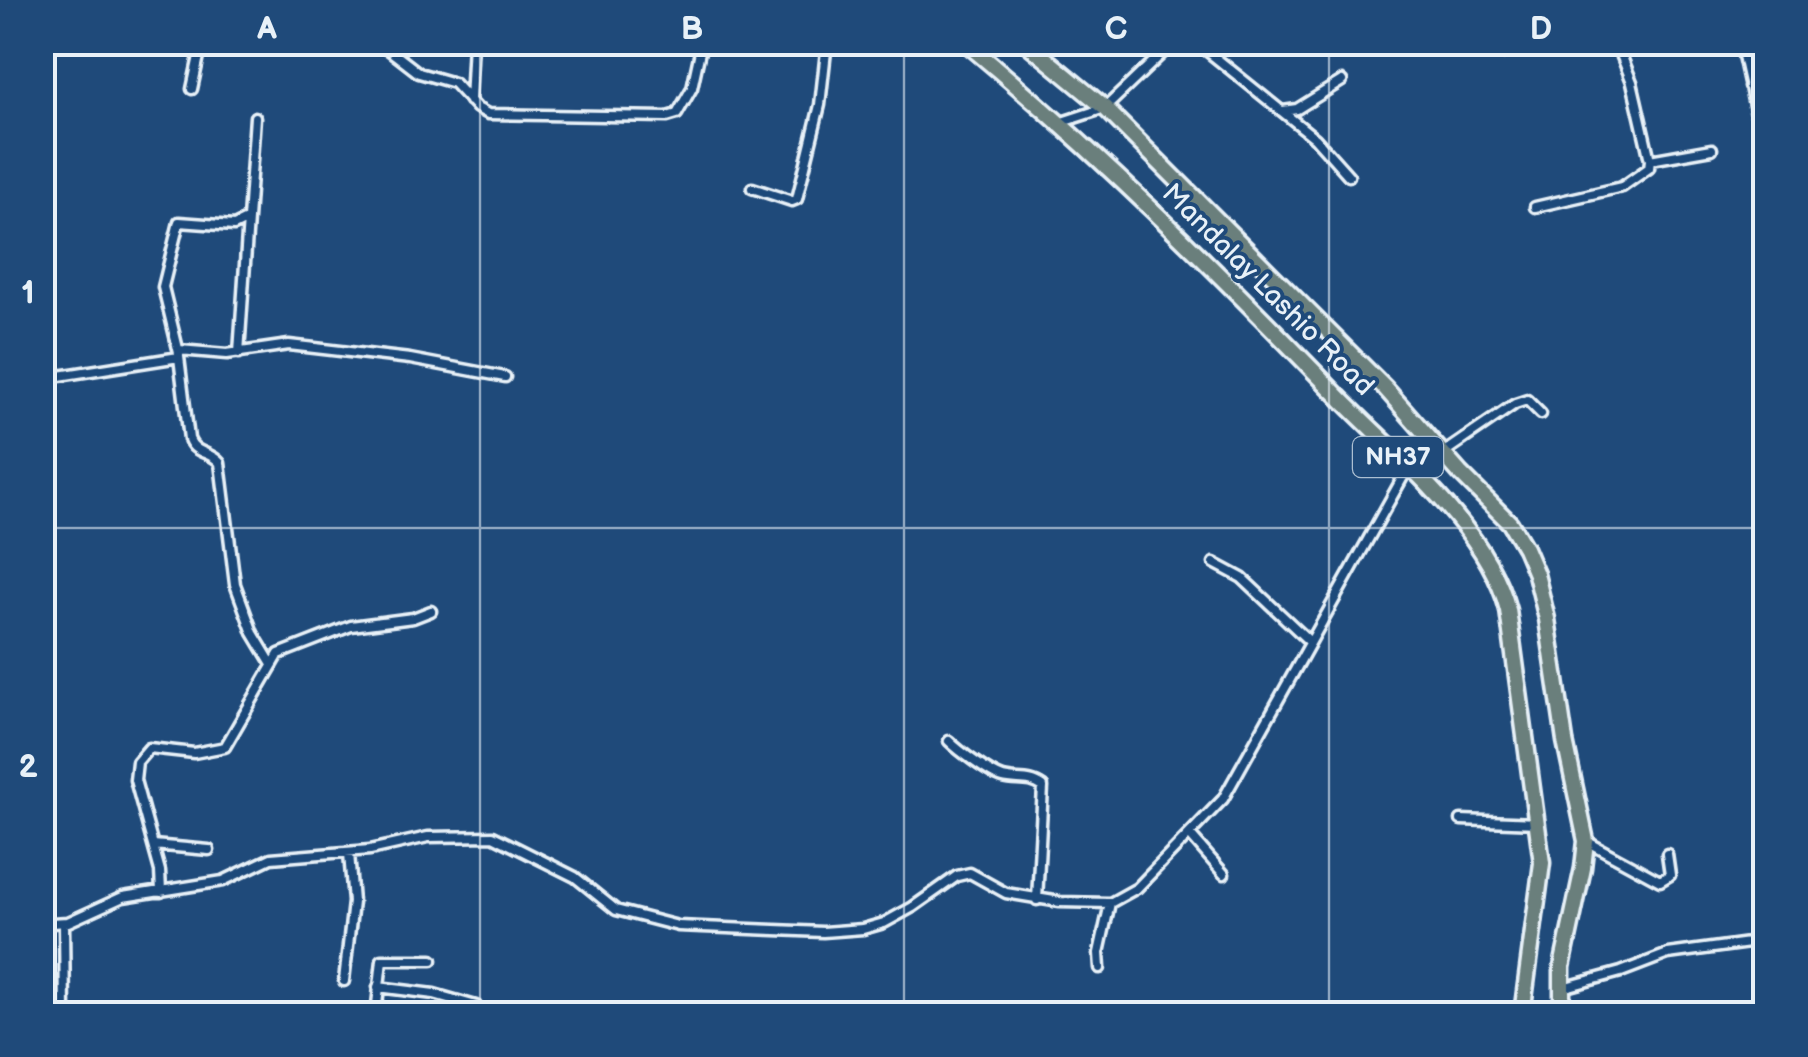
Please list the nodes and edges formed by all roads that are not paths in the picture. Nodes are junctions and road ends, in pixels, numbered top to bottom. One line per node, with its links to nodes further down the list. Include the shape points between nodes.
1 (202, 42): 15 (street)
2 (379, 42): 16 (street, via 419,73 454,83)
3 (472, 42): 16 (street)
4 (702, 42): 16 (street, via 692,88 682,108 668,117 502,116)
5 (827, 42): 25 (street, via 797,199)
6 (965, 42): 20 (highway, Mandalay Lashio Road / NH37)
7 (1025, 42): 17 (highway, Mandalay Lashio Road / NH37)
8 (1174, 42): 17 (street)
9 (1196, 42): 18 (street)
10 (1616, 42): 22 (street)
11 (1740, 42): 13 (street)
12 (1342, 81): 18 (street)
13 (1748, 86): 14 (street); 24 (street)
14 (1766, 86)
15 (192, 90)
16 (470, 101)
17 (1105, 108): 20 (street); 33 (highway, Mandalay Lashio Road / NH37)
18 (1283, 111): 23 (street)
19 (255, 117): 27 (street)
20 (1062, 122): 35 (highway, Mandalay Lashio Road / NH37)
21 (1712, 149): 22 (street)
22 (1650, 160): 26 (street, via 1649,168 1622,187)
23 (1350, 176)
24 (1766, 187)
25 (752, 188)
26 (1534, 207)
27 (248, 219): 29 (street); 30 (street, via 234,226 179,222 163,287)
28 (42, 332): 30 (street, via 59,376)
29 (239, 353): 30 (street); 31 (street, via 289,345)
30 (179, 354): 39 (street, via 189,439 220,463 235,584)
31 (504, 377)
32 (1541, 414): 34 (street, via 1527,400 1515,404)
33 (1428, 438): 34 (highway, Mandalay Lashio Road / NH37); 35 (highway)
34 (1442, 454): 44 (highway, Mandalay Lashio Road / NH37, via 1510,523 1536,574)
35 (1406, 466): 38 (street); 42 (highway, Mandalay Lashio Road / NH37, via 1462,524 1503,591)
36 (1214, 563): 38 (street, via 1242,578)
37 (431, 611): 39 (street, via 351,626)
38 (1310, 642): 43 (street, via 1223,798)
39 (271, 662): 45 (street, via 225,747 149,748 137,762 135,780)
40 (949, 741): 51 (street, via 1001,778 1042,787)
41 (1461, 820): 42 (street)
42 (1538, 823): 64 (highway, Mandalay Lashio Road / NH37, via 1541,886)
43 (1190, 834): 49 (street); 52 (street, via 1137,888)
44 (1586, 841): 48 (street, via 1660,881 1670,874); 60 (highway, Mandalay Lashio Road / NH37)
45 (154, 844): 46 (street); 50 (street)
46 (209, 850)
47 (349, 853): 50 (street, via 271,858 224,881); 51 (street, via 428,836 493,836 575,877 616,910 694,927 863,929 970,873 1006,893); 58 (street)
48 (1667, 854)
49 (1224, 874)
50 (161, 892): 54 (street, via 122,897)
51 (1038, 900): 52 (street)
52 (1110, 903): 57 (street)
53 (42, 916): 54 (street)
54 (64, 923): 62 (street)
55 (1766, 944): 60 (street, via 1668,954)
56 (432, 960): 59 (street, via 382,960)
57 (1100, 968)
58 (344, 981)
59 (378, 986): 61 (street); 63 (street)
60 (1560, 988): 65 (highway, Mandalay Lashio Road / NH37)
61 (476, 1006)
62 (65, 1014)
63 (376, 1014)
64 (1522, 1014)
65 (1562, 1014)

